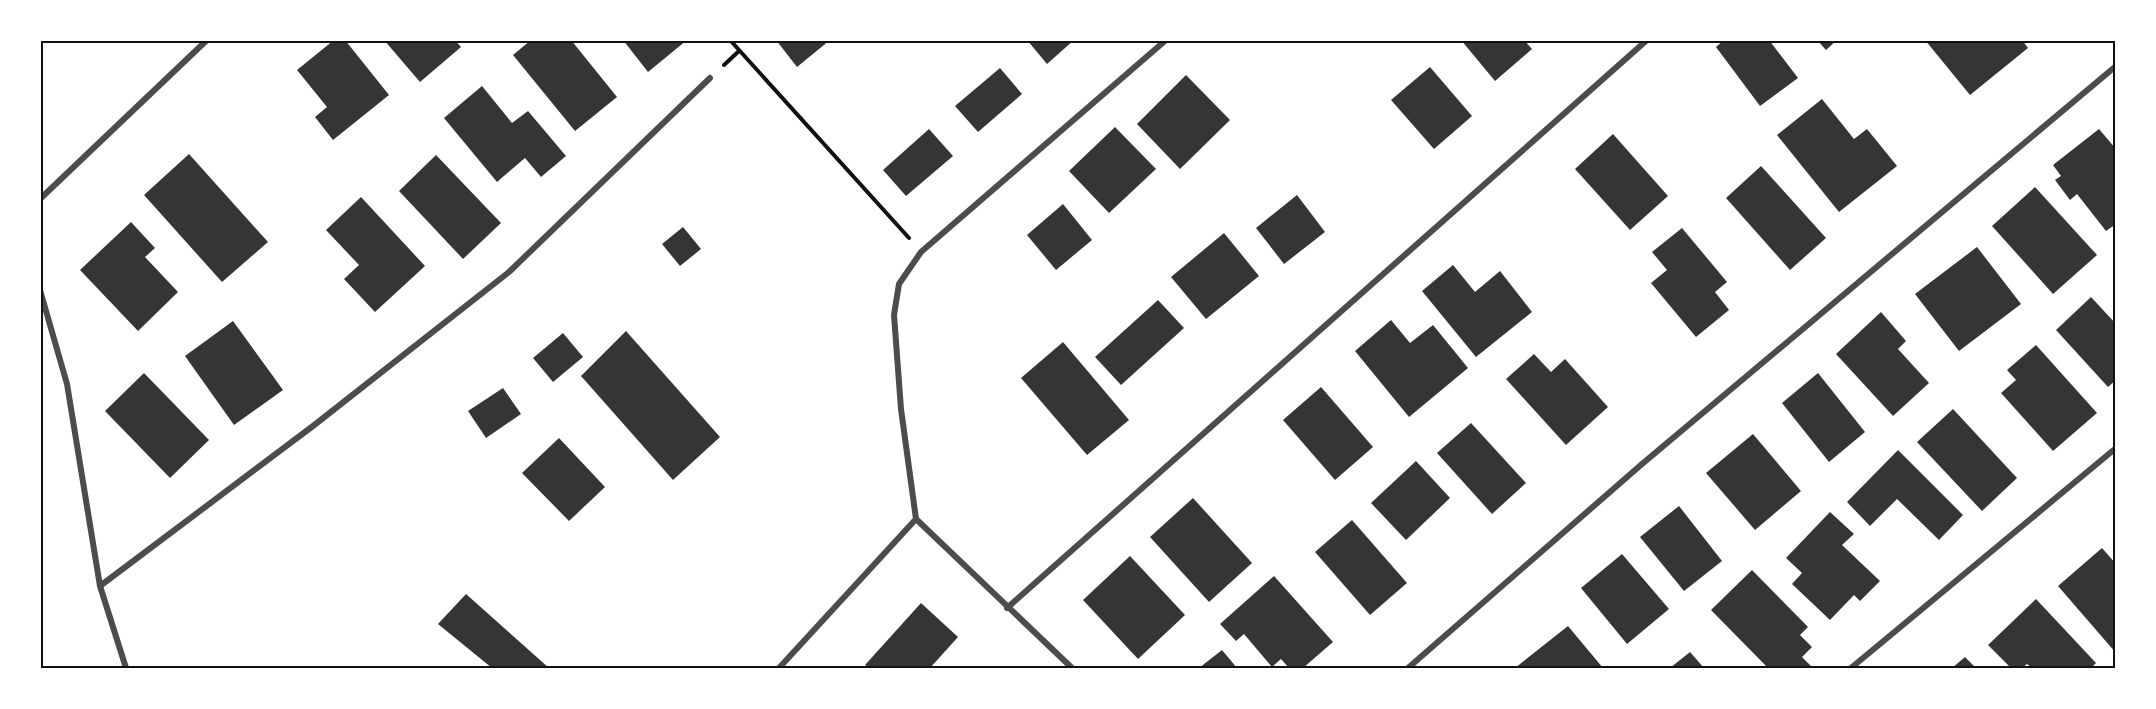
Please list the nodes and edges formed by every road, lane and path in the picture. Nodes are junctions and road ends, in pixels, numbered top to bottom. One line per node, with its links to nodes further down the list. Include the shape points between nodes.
1 (207, 40): 7 (street)
2 (730, 40): 8 (path)
3 (1166, 40): 8 (street)
4 (1647, 40): 13 (street)
5 (2115, 66): 17 (street, via 1642,464)
6 (710, 78): 12 (street, via 510,272)
7 (40, 199)
8 (921, 252): 11 (street, via 899,284 894,315 901,410)
9 (40, 290): 12 (street, via 67,384)
10 (2115, 448): 18 (street)
11 (916, 519): 13 (street); 15 (street)
12 (100, 586): 14 (street)
13 (1007, 608): 16 (street)
14 (126, 669)
15 (779, 669)
16 (1072, 669)
17 (1407, 669)
18 (1851, 669)

